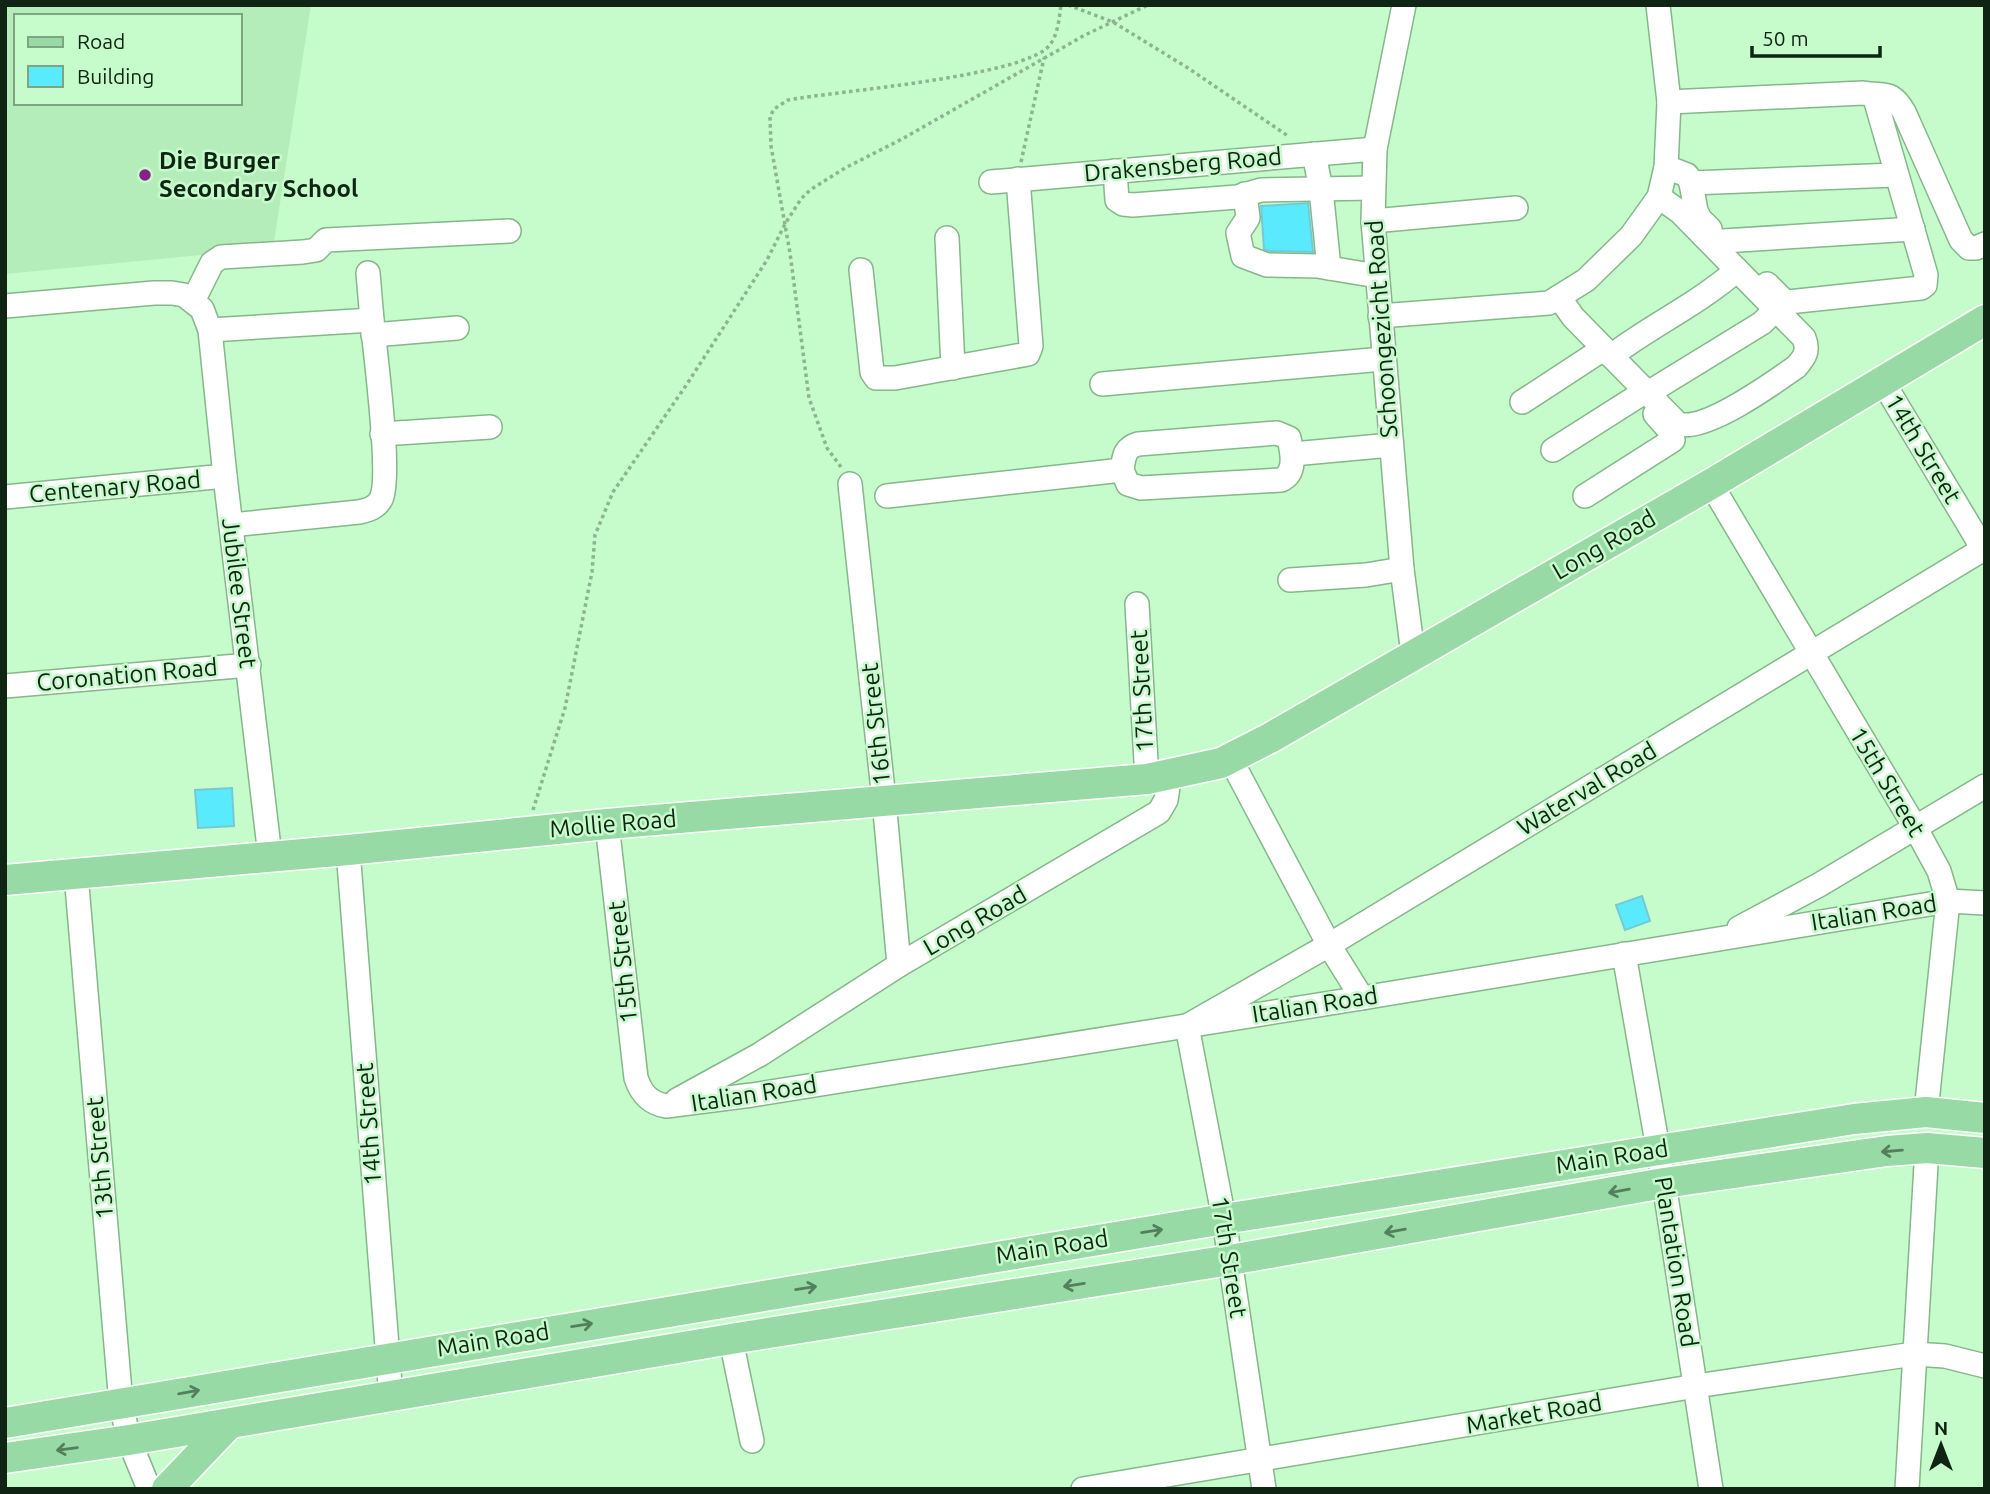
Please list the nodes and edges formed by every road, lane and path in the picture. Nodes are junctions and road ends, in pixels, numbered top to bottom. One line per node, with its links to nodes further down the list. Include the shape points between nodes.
1 (1061, 5): 24 (path, via 1049,46 1025,59 967,74 788,100 774,109 770,131)
2 (1068, 5): 6 (path)
3 (1148, 5): 6 (path)
4 (1404, 5): 10 (street, Schoongezicht Road)
5 (1658, 5): 9 (street)
6 (1113, 22): 7 (path); 11 (path)
7 (1044, 58): 15 (path); 24 (path, via 810,190)
8 (1874, 95): 9 (street); 14 (street); 29 (street, via 1889,94 1896,99 1961,240 1969,248)
9 (1669, 102): 12 (street)
10 (1375, 149): 11 (street, Drakensberg Road); 18 (street, Schoongezicht Road)
11 (1314, 154): 13 (street, Drakensberg Road); 19 (street)
12 (1666, 167): 17 (street, via 1687,175); 21 (street)
13 (1115, 171): 15 (street, Drakensberg Road); 20 (street, via 1116,192 1123,204)
14 (1895, 175): 17 (street); 25 (street)
15 (1018, 179): 16 (street, Drakensberg Road); 46 (street, via 1029,353)
16 (991, 182)
17 (1691, 183): 28 (street, via 1700,219)
18 (1373, 188): 19 (street); 23 (street, Schoongezicht Road)
19 (1321, 189): 20 (street); 30 (street)
20 (1245, 194): 30 (street, via 1248,218 1238,233 1243,256 1267,265)
21 (1659, 197): 32 (street); 35 (street, via 1631,236 1586,280)
22 (1516, 208): 23 (street)
23 (1373, 221): 34 (street, Schoongezicht Road)
24 (785, 224): 58 (path, via 809,398 827,448); 78 (path, via 767,260 613,492 595,535 565,708)
25 (1913, 229): 28 (street); 28 (street, via 1926,275 1921,288 1788,302)
26 (509, 231): 36 (street, via 326,240 316,250 221,257 212,263)
27 (947, 238): 46 (street)
28 (1723, 241)
29 (1985, 244)
30 (1329, 268): 34 (street)
31 (861, 270): 46 (street, via 874,377 884,380)
32 (1737, 270): 38 (street); 44 (street, via 1713,291)
33 (368, 272): 41 (street)
34 (1377, 276): 39 (street, Schoongezicht Road)
35 (1554, 300): 39 (street); 44 (street)
36 (193, 301): 37 (street, via 184,295 154,293); 43 (street, via 202,309)
37 (5, 306)
38 (1775, 310): 49 (street, via 1762,323); 49 (street, via 1804,338 1806,355 1766,387 1706,422 1685,426)
39 (1380, 316): 45 (street, Schoongezicht Road)
40 (1985, 320): 47 (main road, Long Road)
41 (372, 328): 42 (street); 43 (street); 52 (street)
42 (457, 328)
43 (210, 330): 57 (street, Jubilee Street)
44 (1604, 355): 49 (street); 50 (street)
45 (1383, 359): 48 (street); 53 (street, Schoongezicht Road)
46 (953, 368)
47 (1883, 382): 59 (main road, Long Road); 64 (street, 14th Street)
48 (1102, 384)
49 (1643, 395): 54 (street); 61 (street, via 1673,440)
50 (1522, 402)
51 (490, 427): 52 (street)
52 (382, 434): 63 (street, via 384,489 370,510)
53 (1391, 445): 55 (street); 65 (street, Schoongezicht Road)
54 (1553, 450)
55 (1293, 454): 56 (street, via 1290,472 1281,480 1141,488 1128,484); 56 (street, via 1289,439 1277,433 1138,444 1124,453)
56 (1122, 470): 60 (street)
57 (225, 476): 62 (street, Centenary Road); 63 (street, Jubilee Street)
58 (850, 484): 75 (street, 16th Street)
59 (1711, 484): 68 (street, 15th Street); 69 (main road, Long Road)
60 (887, 496)
61 (1585, 496)
62 (5, 497)
63 (230, 525): 70 (street, Jubilee Street)
64 (1984, 550): 68 (street, Waterval Road)
65 (1402, 569): 66 (street); 69 (street, Schoongezicht Road)
66 (1290, 580)
67 (1137, 604): 73 (street, 17th Street)
68 (1811, 653): 77 (street, 15th Street); 86 (street, Waterval Road)
69 (1413, 654): 72 (main road, Long Road)
70 (249, 665): 71 (street, Coronation Road); 80 (street, Jubilee Street)
71 (5, 686)
72 (1226, 762): 73 (main road, Mollie Road); 86 (street)
73 (1158, 777): 75 (main road, Mollie Road); 88 (street, Long Road, via 1166,800 1159,812)
74 (1985, 786): 77 (street)
75 (884, 800): 76 (main road, Mollie Road); 88 (street, 16th Street)
76 (607, 824): 78 (main road, Mollie Road); 93 (street, 15th Street, via 636,1078)
77 (1915, 827): 83 (street, 15th Street, via 1939,871); 85 (street)
78 (526, 832): 79 (main road, Mollie Road)
79 (348, 850): 80 (main road, Mollie Road); 104 (street, 14th Street)
80 (270, 856): 81 (main road, Mollie Road)
81 (76, 874): 82 (main road, Mollie Road); 108 (street, 13th Street)
82 (5, 880)
83 (1948, 901): 84 (street, Italian Road); 85 (street, Italian Road); 94 (street, 15th Street)
84 (1985, 903)
85 (1725, 937): 87 (street, Italian Road)
86 (1329, 945): 89 (street); 90 (street, Waterval Road)
87 (1624, 954): 89 (street, Italian Road); 97 (street, Plantation Road)
88 (899, 965): 91 (street, Long Road)
89 (1362, 998): 90 (street, Italian Road)
90 (1188, 1026): 92 (street, Italian Road); 100 (street, 17th Street)
91 (760, 1055): 92 (street); 93 (street, Long Road)
92 (752, 1095): 93 (street, Italian Road)
93 (656, 1101)
94 (1926, 1112): 95 (main road, Main Road); 97 (main road, Main Road, via 1885,1114)
95 (1985, 1118)
96 (1927, 1148): 98 (main road, Main Road); 99 (main road, Main Road, one-way to 99); 103 (street)
97 (1658, 1150): 99 (street, Plantation Road); 100 (main road, Main Road)
98 (1985, 1153)
99 (1664, 1183): 101 (main road, Main Road, one-way to 101); 106 (street, Plantation Road)
100 (1224, 1219): 101 (street, 17th Street); 104 (main road, Main Road, one-way to 100)
101 (1230, 1260): 102 (main road, Main Road, one-way to 102); 114 (street, 17th Street)
102 (731, 1340): 107 (main road, Main Road); 112 (street)
103 (1914, 1354): 105 (street, Market Road); 106 (street, Market Road); 120 (street)
104 (387, 1358): 107 (street, 14th Street); 108 (main road, Main Road, one-way to 104)
105 (1985, 1366)
106 (1696, 1386): 114 (street, Market Road); 119 (street, Plantation Road)
107 (391, 1397): 110 (main road, Main Road)
108 (121, 1404): 109 (main road, Main Road); 111 (street, 13th Street)
109 (5, 1423)
110 (229, 1424): 111 (main road, Main Road); 116 (main road)
111 (129, 1440): 113 (main road, Main Road, one-way to 113); 115 (street, 13th Street)
112 (752, 1441)
113 (5, 1458)
114 (1259, 1461): 117 (street, Market Road); 118 (street, 17th Street)
115 (149, 1489)
116 (167, 1489)
117 (1083, 1489)
118 (1264, 1489)
119 (1711, 1489)
120 (1907, 1489)

